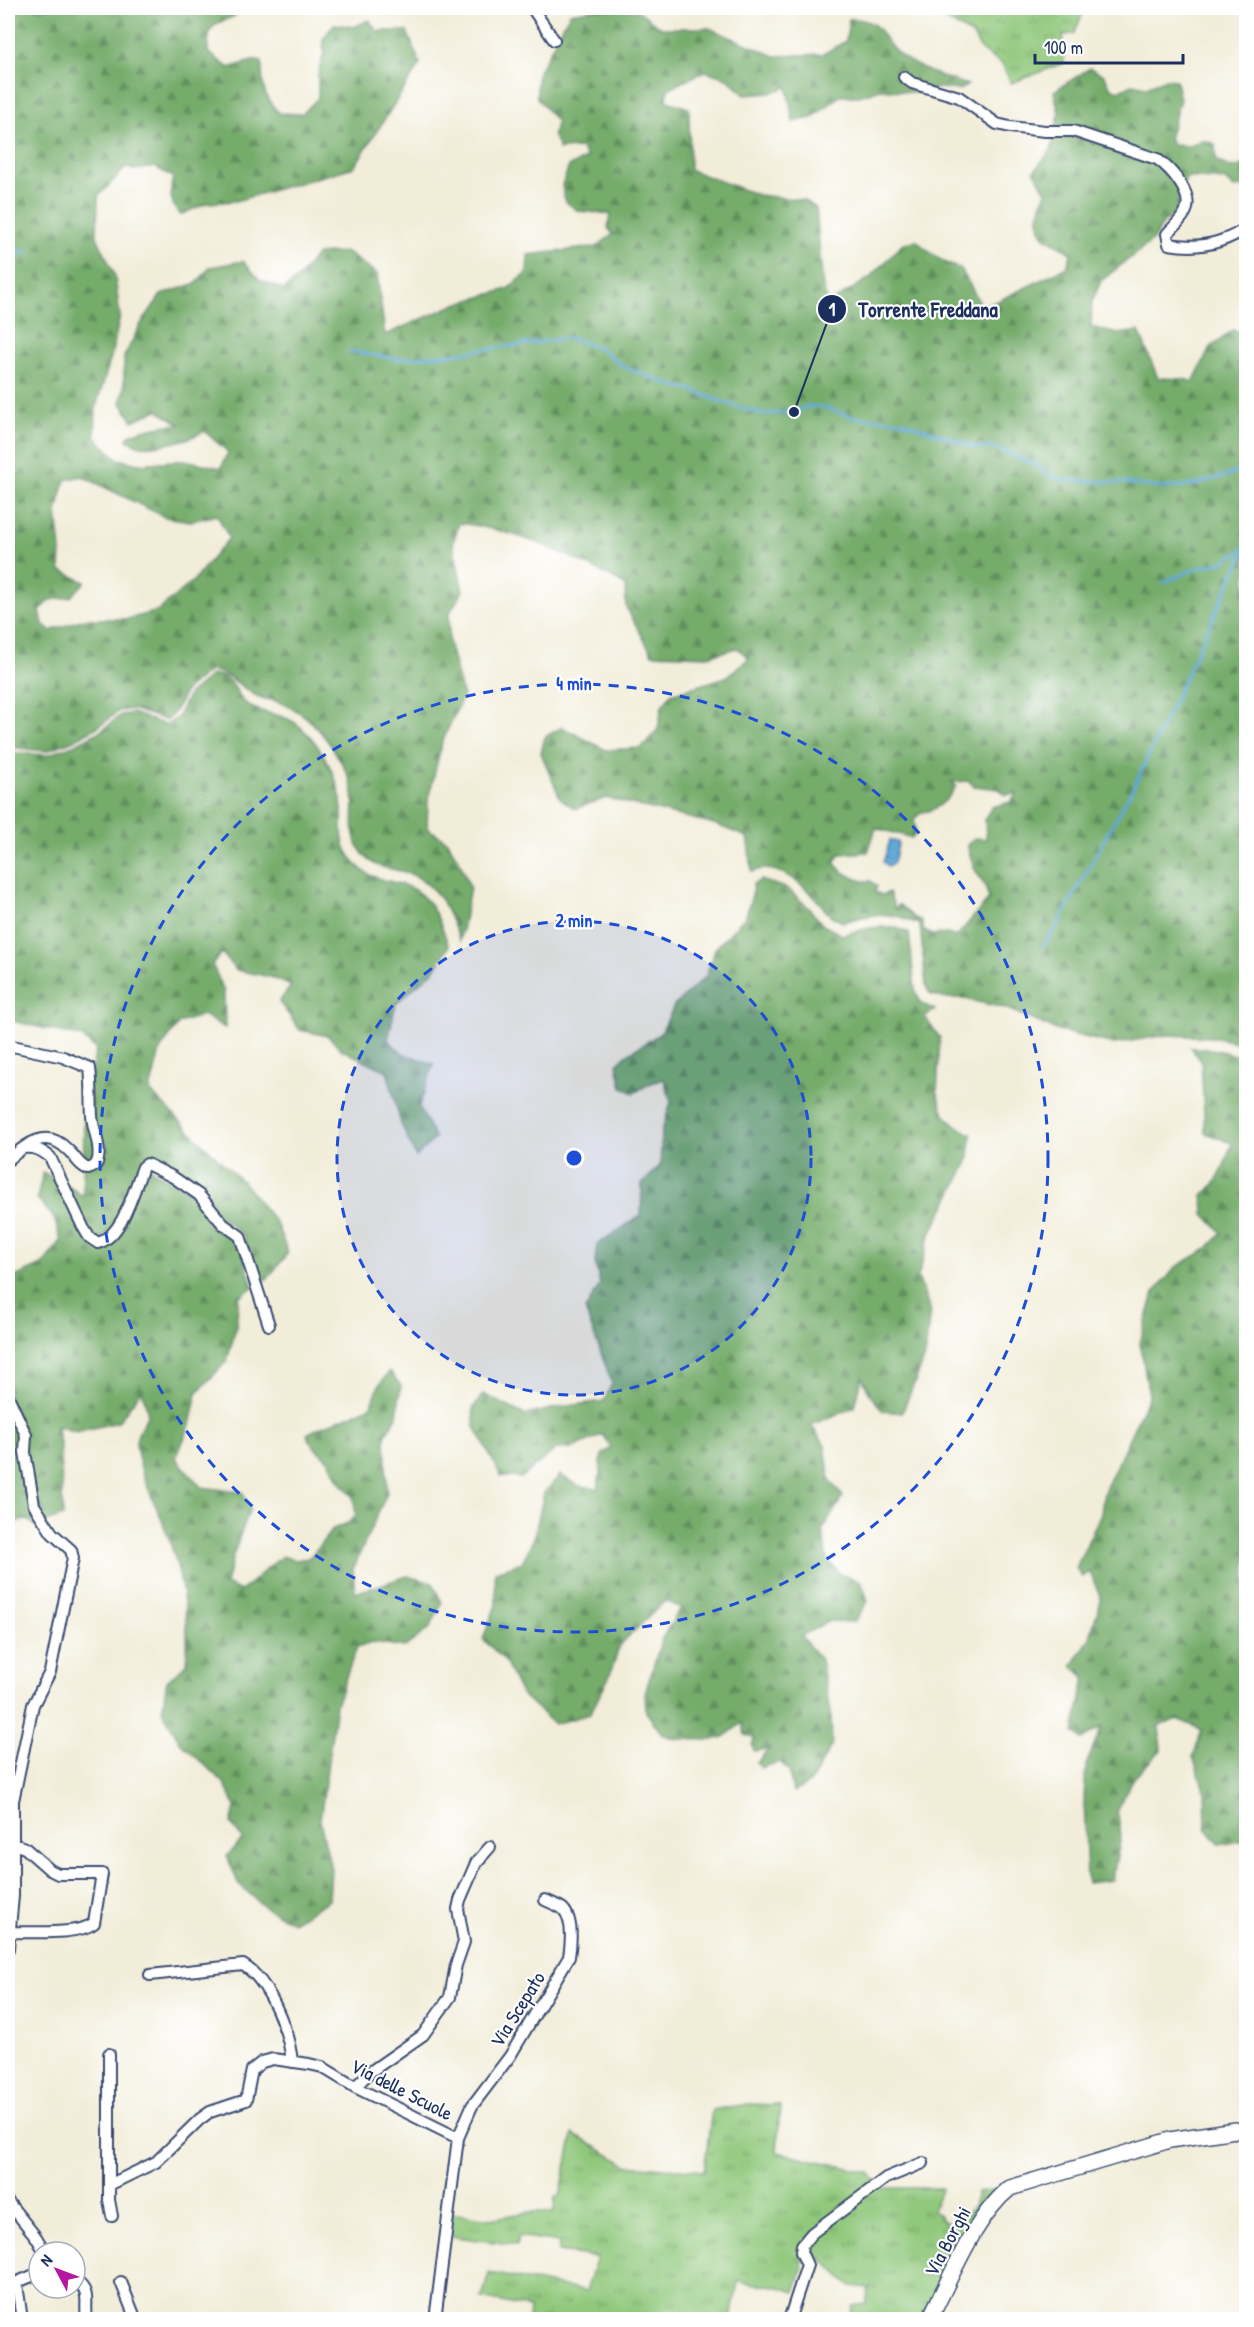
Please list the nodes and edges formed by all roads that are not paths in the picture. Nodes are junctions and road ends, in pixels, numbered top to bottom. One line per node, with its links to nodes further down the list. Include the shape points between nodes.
1 (532, 8): 2 (street)
2 (554, 40)
3 (904, 77): 4 (street, via 959,97 998,124 1073,131 1157,159 1186,193 1188,203 1167,234 1169,244 1215,244)
4 (1246, 228)
5 (8, 1045): 6 (street, via 90,1068 98,1149 94,1167 83,1167 56,1140 32,1141)
6 (23, 1148): 7 (street); 8 (street, via 42,1151 50,1157 83,1227 98,1243 114,1232 147,1164 199,1195 223,1224 240,1236)
7 (8, 1160)
8 (269, 1325)
9 (8, 1396): 10 (street, via 26,1435 34,1505 74,1558 50,1672 33,1705 24,1743 13,1801)
10 (11, 1843): 13 (street, via 13,1896); 13 (street, via 25,1848 58,1874 102,1874 94,1923 89,1927)
11 (490, 1847): 18 (street, via 476,1863 460,1900 464,1942 450,1997 423,2035)
12 (545, 1900): 20 (street, Via Scepato, via 562,1908 568,1916 569,1957 510,2056 472,2106)
13 (9, 1935): 14 (street)
14 (8, 1949)
15 (150, 1975): 17 (street, via 243,1965 254,1971 274,2005)
16 (110, 2054): 22 (street)
17 (292, 2062): 18 (street, Via delle Scuole, via 322,2067); 22 (street, Via delle Scuole, via 262,2062 252,2070 246,2100 210,2112 156,2162)
18 (355, 2086): 20 (street, Via delle Scuole)
19 (1246, 2133): 35 (main road, Via Borghi, via 1235,2130 1170,2140 1010,2188 983,2216)
20 (458, 2138): 33 (street, Via delle Scuole)
21 (923, 2163): 34 (street, via 886,2178 812,2233 802,2245 807,2265)
22 (109, 2185): 24 (street)
23 (8, 2202): 25 (street)
24 (112, 2216)
25 (38, 2240)
26 (27, 2278): 28 (street)
27 (121, 2282): 30 (street)
28 (12, 2285): 31 (street)
29 (87, 2300): 32 (street)
30 (135, 2316)
31 (22, 2319)
32 (87, 2319)
33 (435, 2319)
34 (789, 2319)
35 (929, 2319)

